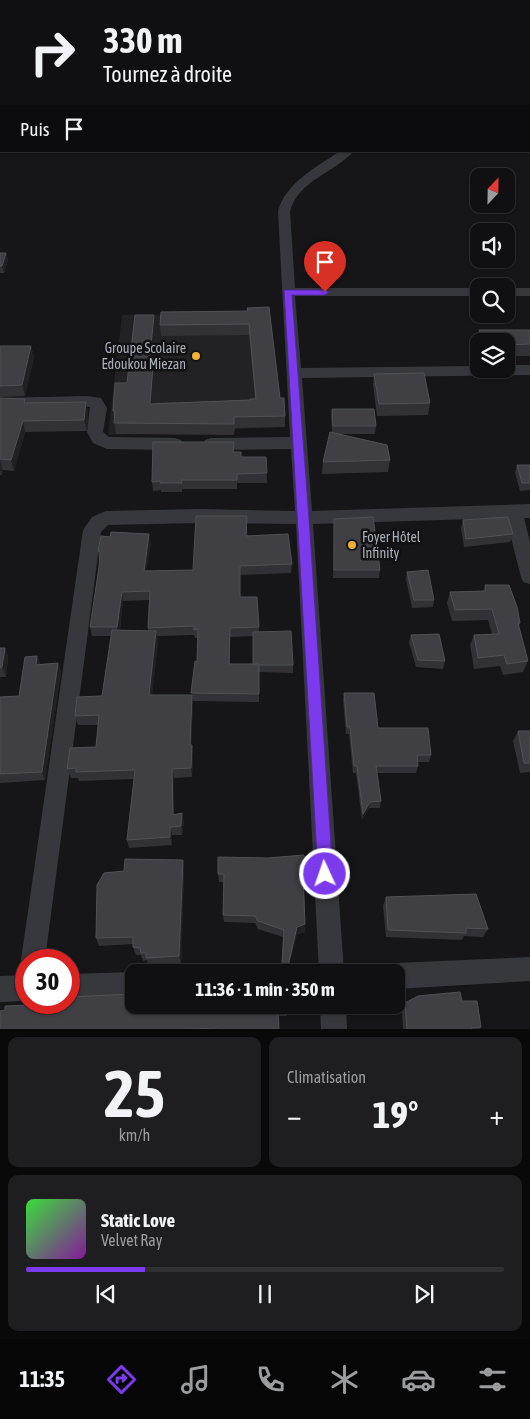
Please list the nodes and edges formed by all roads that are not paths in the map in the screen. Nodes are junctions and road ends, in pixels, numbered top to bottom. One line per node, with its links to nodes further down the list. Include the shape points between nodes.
1 (347, 152): 2 (street, via 294,191 284,205)
2 (288, 292): 3 (street); 7 (street)
3 (470, 292)
4 (515, 292): 5 (street)
5 (530, 292)
6 (530, 370): 7 (street)
7 (293, 373): 9 (street)
8 (0, 403): 9 (street, via 94,402 99,408 95,432 98,439 108,443)
9 (298, 444): 11 (street)
10 (521, 511): 11 (street); 12 (street)
11 (304, 518): 13 (street, via 106,518 92,530); 14 (street)
12 (530, 577)
13 (35, 949)
14 (331, 964)
15 (530, 969): 16 (street)
16 (405, 976)
17 (125, 985): 18 (street)
18 (80, 987)
19 (15, 988): 20 (street)
20 (0, 989)
21 (333, 1014): 22 (street)
22 (334, 1029)

